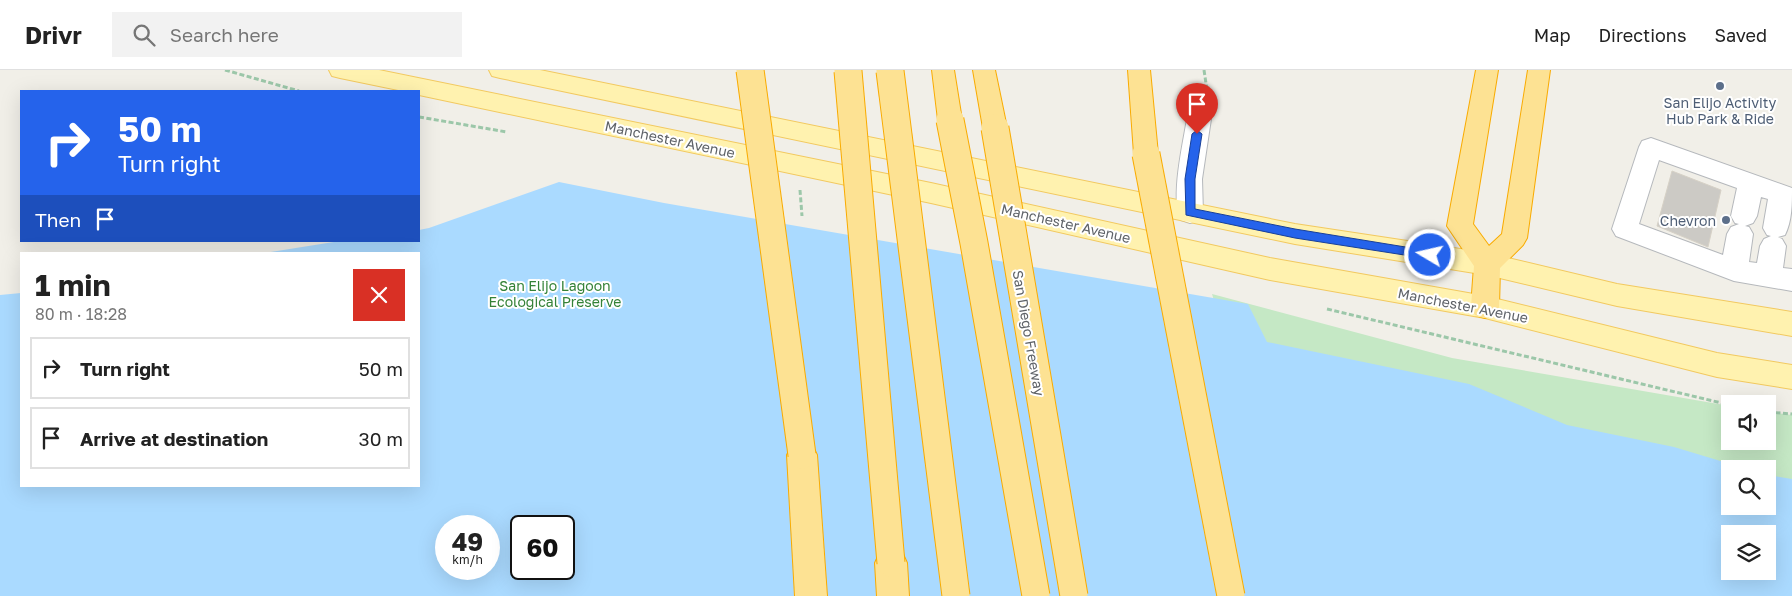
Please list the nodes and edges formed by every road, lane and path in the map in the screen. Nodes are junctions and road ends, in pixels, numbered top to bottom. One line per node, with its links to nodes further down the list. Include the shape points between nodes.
1 (225, 70): 12 (path)
2 (340, 70): 20 (main road, Manchester Avenue, via 931,193 1270,269)
3 (500, 70): 16 (main road)
4 (750, 70): 25 (highway, bridge, via 802,455)
5 (848, 70): 26 (highway, bridge)
6 (890, 70): 27 (highway, bridge)
7 (943, 70): 28 (highway, bridge)
8 (984, 70): 29 (highway, San Diego Freeway, bridge)
9 (1140, 70): 30 (highway, bridge, via 1146,154)
10 (1487, 70): 17 (highway, via 1460,226)
11 (1538, 70): 17 (highway, via 1514,238)
12 (295, 90)
13 (1199, 119): 16 (lane, via 1190,179)
14 (1751, 183): 15 (lane); 18 (lane); 18 (lane, via 1651,148 1625,229)
15 (1787, 196): 19 (lane, via 1774,237)
16 (1190, 212): 17 (main road, via 1295,234)
17 (1487, 264): 20 (highway); 21 (main road, via 1617,295)
18 (1734, 270): 19 (lane)
19 (1780, 278)
20 (1485, 307): 22 (main road, Manchester Avenue, via 1717,365)
21 (1792, 324)
22 (1792, 377)
23 (1776, 413): 24 (path)
24 (1792, 414)
25 (811, 596)
26 (893, 596)
27 (956, 596)
28 (1036, 596)
29 (1074, 596)
30 (1231, 596)

